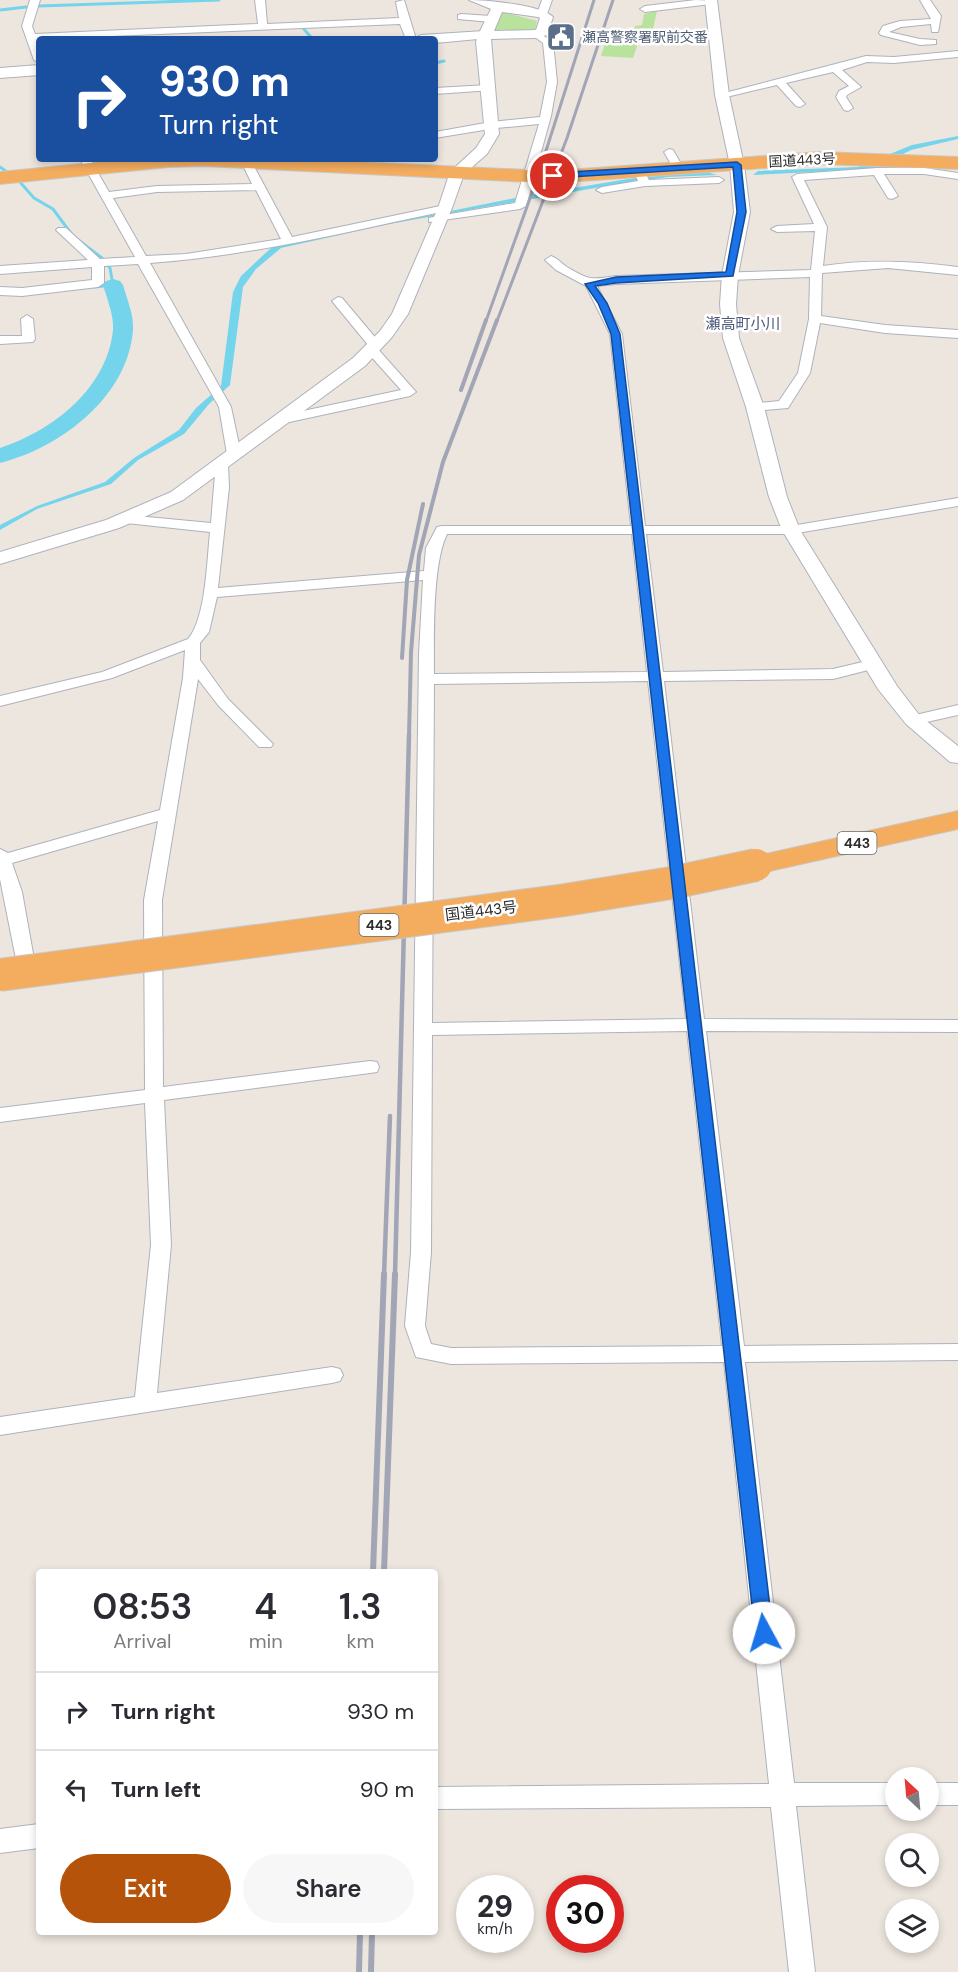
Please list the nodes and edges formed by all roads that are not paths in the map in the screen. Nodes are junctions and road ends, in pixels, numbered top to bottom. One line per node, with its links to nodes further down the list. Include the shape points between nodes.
1 (35, 0): 24 (street, via 27,26)
2 (260, 0): 16 (street)
3 (475, 0): 9 (street)
4 (548, 0): 10 (street)
5 (711, 0): 8 (street); 37 (street)
6 (925, 0): 14 (street)
7 (401, 2): 13 (street)
8 (640, 6)
9 (494, 13): 10 (street); 12 (street); 19 (street)
10 (542, 14): 18 (street, via 547,17 542,32)
11 (209, 17): 17 (street)
12 (461, 17)
13 (404, 21): 15 (street); 23 (street)
14 (936, 21): 26 (street); 26 (street, via 900,24 886,28 884,33 915,43)
15 (297, 26): 16 (street); 22 (street)
16 (263, 27): 17 (street)
17 (211, 29): 21 (street, via 145,28)
18 (536, 34): 19 (street); 40 (street, via 548,42 552,82)
19 (484, 35): 25 (main road); 35 (street)
20 (36, 36): 24 (street)
21 (42, 36)
22 (305, 36)
23 (410, 36)
24 (29, 37): 27 (street)
25 (438, 38)
26 (933, 42): 28 (street)
27 (36, 53)
28 (949, 55): 29 (street)
29 (901, 59): 30 (street, via 866,59); 33 (street)
30 (835, 69): 34 (street); 39 (street, via 856,87 841,97)
31 (36, 70): 32 (main road)
32 (0, 73)
33 (907, 73)
34 (778, 81): 37 (street); 38 (street)
35 (488, 88): 36 (street); 42 (street)
36 (438, 91)
37 (722, 95): 49 (street)
38 (800, 104)
39 (849, 108)
40 (544, 120): 42 (street); 52 (street)
41 (438, 124): 43 (street)
42 (491, 126): 43 (street); 43 (street, via 492,134)
43 (460, 140): 51 (street)
44 (141, 162): 48 (highway, 国道443号)
45 (244, 162): 57 (street)
46 (279, 162): 51 (highway, 国道443号)
47 (958, 163): 49 (highway, 国道443号, via 820,158)
48 (88, 164): 53 (highway, 国道443号); 59 (street)
49 (737, 165): 54 (highway, 国道443号, via 674,160); 72 (street, via 742,212)
50 (877, 171): 55 (street, via 924,171); 60 (street); 62 (street, via 797,177)
51 (457, 172): 52 (highway, 国道443号); 61 (street)
52 (528, 176): 54 (highway, 国道443号); 61 (street, via 519,206)
53 (10, 177)
54 (642, 177): 56 (street); 58 (street)
55 (958, 177)
56 (719, 180)
57 (258, 187): 59 (street, via 157,189); 65 (street)
58 (602, 190)
59 (105, 196): 67 (street)
60 (892, 196)
61 (443, 213): 65 (street, via 327,241); 82 (street, via 400,314)
62 (821, 227): 63 (street); 70 (street)
63 (777, 229)
64 (62, 230): 68 (street)
65 (288, 241): 67 (street)
66 (551, 260): 74 (street)
67 (142, 261): 68 (street); 85 (street, via 225,407)
68 (98, 264): 69 (street); 75 (street, via 100,275 94,285)
69 (0, 270)
70 (817, 272): 71 (street, via 853,264 888,264); 72 (street); 79 (street)
71 (958, 272)
72 (730, 274): 73 (street); 83 (street, via 731,338)
73 (669, 277): 74 (street); 76 (street)
74 (590, 284): 89 (street, via 616,334)
75 (0, 291)
76 (677, 292)
77 (338, 301): 82 (street)
78 (27, 319): 81 (street, via 29,339)
79 (815, 319): 80 (street, via 885,329); 83 (street, via 804,373 783,405)
80 (958, 333)
81 (0, 340)
82 (373, 347): 84 (street, via 359,362); 84 (street, via 410,392)
83 (755, 407): 90 (street, via 778,497)
84 (280, 420): 85 (street)
85 (227, 459): 87 (street, via 177,496); 88 (street)
86 (958, 502): 90 (street)
87 (126, 519): 88 (street); 91 (street)
88 (217, 528): 93 (street)
89 (639, 529): 90 (street); 92 (street, via 442,530 433,548); 97 (street)
90 (791, 531): 96 (street)
91 (0, 558)
92 (431, 575): 93 (street); 98 (street, via 425,642)
93 (210, 594): 94 (street, via 202,633)
94 (193, 642): 95 (street); 99 (street, via 107,675)
95 (192, 660): 102 (street, via 223,702); 104 (street)
96 (871, 665): 97 (street, via 833,674); 101 (street)
97 (655, 675): 98 (street); 112 (street)
98 (427, 679): 114 (street)
99 (0, 700)
100 (958, 710): 101 (street)
101 (913, 720): 103 (street)
102 (265, 744)
103 (958, 757)
104 (168, 813): 106 (street); 107 (street, via 153,900)
105 (958, 820): 109 (highway, 国道443号 / 443, bridge, via 671,884)
106 (2, 857): 109 (street, via 13,892)
107 (154, 942): 109 (street); 110 (street)
108 (0, 962): 109 (street)
109 (12, 967)
110 (154, 969): 111 (street); 116 (street)
111 (0, 989)
112 (694, 1025): 113 (street); 114 (street); 119 (street)
113 (958, 1026)
114 (423, 1029): 119 (street, via 421,1252 415,1326 423,1351 451,1356)
115 (370, 1067): 116 (street)
116 (154, 1094): 117 (street); 121 (street, via 161,1245)
117 (0, 1115)
118 (958, 1352): 119 (street)
119 (734, 1354): 126 (street)
120 (332, 1375): 121 (street)
121 (145, 1404): 122 (street)
122 (0, 1426)
123 (885, 1794): 126 (street)
124 (939, 1794): 125 (street)
125 (958, 1794)
126 (782, 1796): 127 (street); 130 (street)
127 (438, 1798)
128 (36, 1836): 129 (street)
129 (0, 1841)
130 (802, 1972)

